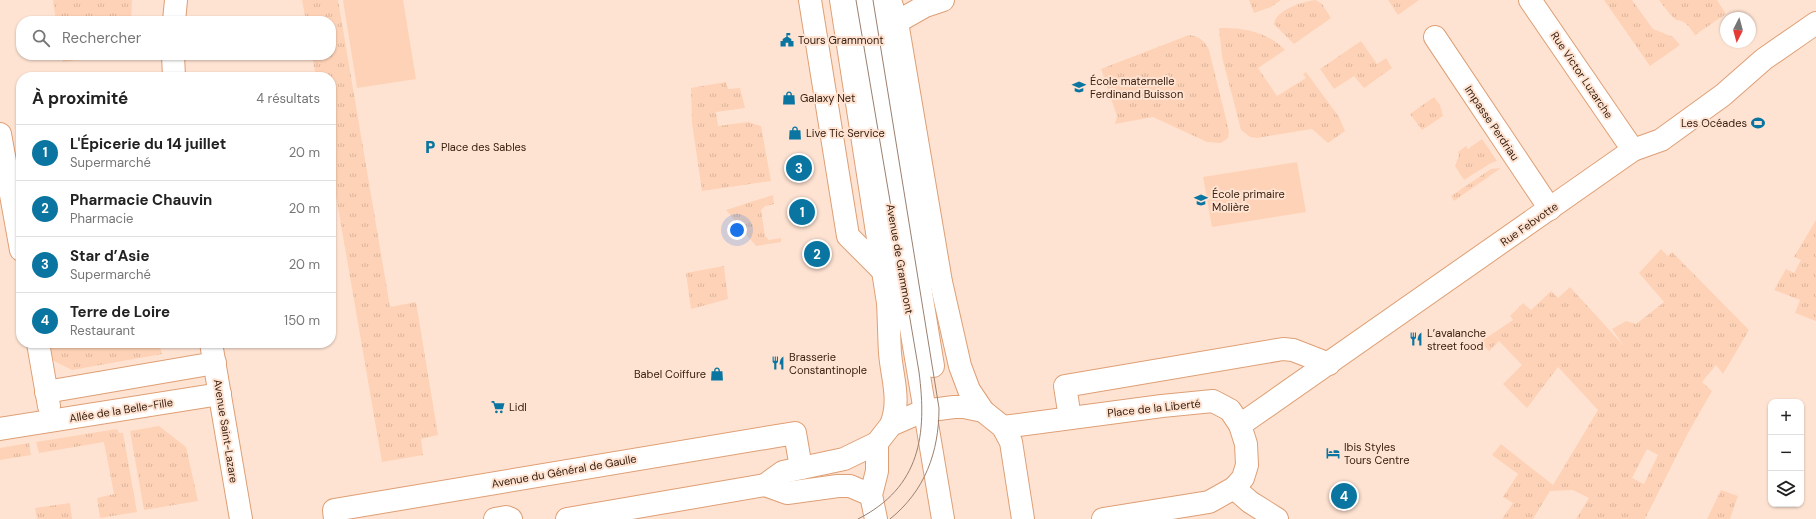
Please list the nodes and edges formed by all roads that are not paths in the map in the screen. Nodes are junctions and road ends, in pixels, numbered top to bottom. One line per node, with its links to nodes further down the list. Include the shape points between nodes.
1 (176, 0): 9 (street)
2 (810, 0): 19 (street, Avenue de Grammont, via 848,236)
3 (841, 0): 19 (street, Avenue de Grammont)
4 (856, 0): 25 (street, Avenue de Grammont)
5 (873, 0): 25 (street, Avenue de Grammont)
6 (890, 0): 10 (street)
7 (1530, 0): 16 (street, Rue Victor Luzarche)
8 (930, 2): 10 (street)
9 (174, 16)
10 (897, 22): 26 (street, via 941,282 960,366 969,390)
11 (1816, 23): 16 (street, Rue Febvotte, via 1764,59 1724,95 1661,140)
12 (1435, 38): 17 (street, Impasse Perdriau)
13 (173, 60): 14 (street)
14 (174, 72)
15 (0, 134): 18 (street)
16 (1633, 150): 17 (street, Rue Febvotte)
17 (1550, 209): 22 (street, Rue Febvotte)
18 (16, 222)
19 (883, 271): 29 (street, Avenue de Grammont, via 896,393 895,415)
20 (39, 348): 23 (street)
21 (213, 353): 23 (street); 24 (street, Avenue Saint-Lazare)
22 (1329, 364): 27 (street, via 1293,350 1283,349 1066,386); 30 (street, Rue Febvotte)
23 (46, 392): 28 (street)
24 (220, 394): 28 (street, Allée de la Belle-Fille); 39 (street, Avenue Saint-Lazare)
25 (933, 409): 26 (street, via 964,407); 29 (street); 44 (street, Avenue de Grammont); 45 (street, Avenue de Grammont)
26 (983, 411): 31 (street)
27 (1070, 418): 30 (street, Place de la Liberté, via 1213,401 1230,410); 31 (street, Place de la Liberté)
28 (51, 421): 32 (street, Allée de la Belle-Fille)
29 (891, 425): 33 (street)
30 (1240, 425): 36 (street, Place de la Liberté, via 1246,444 1247,465 1243,478)
31 (1003, 427): 46 (street, via 1011,442)
32 (0, 429)
33 (878, 443): 34 (street, via 844,459); 37 (street, via 877,471)
34 (801, 468): 35 (street, via 783,472); 38 (street, Avenue du Général de Gaulle, via 795,432)
35 (765, 485): 37 (street, via 787,493 850,486); 42 (street)
36 (1234, 488): 47 (street, Place de la Liberté, via 1210,502); 48 (street)
37 (871, 495): 43 (street)
38 (335, 514)
39 (241, 519)
40 (495, 519): 41 (street)
41 (511, 519)
42 (567, 519)
43 (876, 519)
44 (943, 519)
45 (959, 519)
46 (1023, 519)
47 (1103, 519)
48 (1277, 519)

